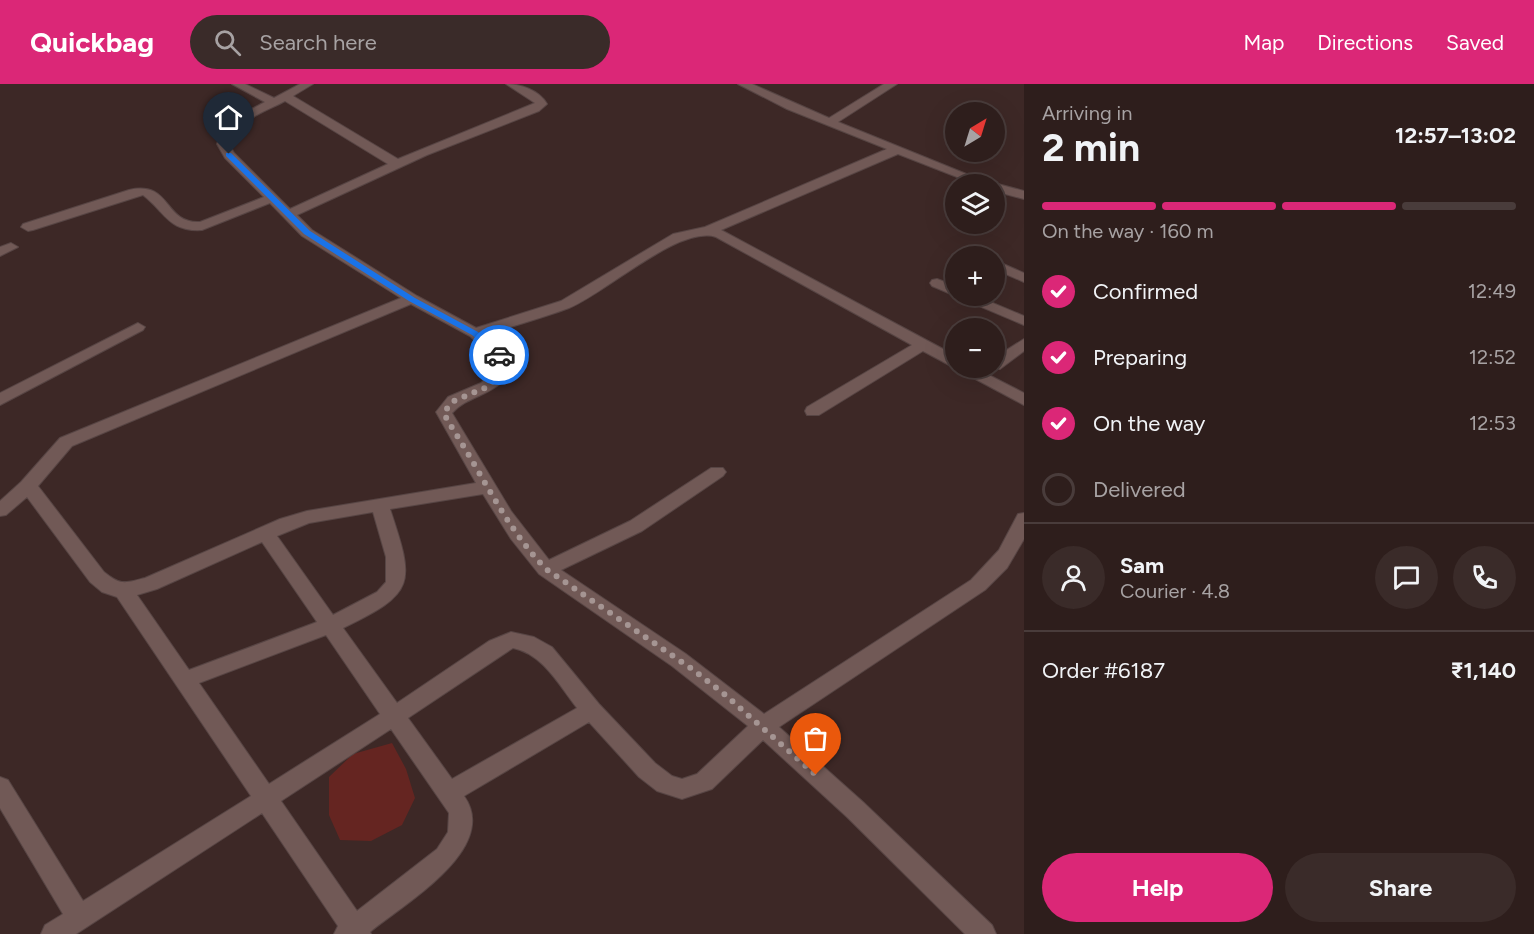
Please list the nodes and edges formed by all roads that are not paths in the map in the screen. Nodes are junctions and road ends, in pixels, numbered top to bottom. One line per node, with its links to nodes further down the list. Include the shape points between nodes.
1 (237, 84): 6 (street)
2 (308, 84): 6 (street)
3 (511, 84): 9 (street, via 541,104)
4 (744, 84): 7 (street)
5 (892, 84): 7 (street)
6 (279, 99): 9 (street); 13 (street, via 235,123 223,144)
7 (830, 122): 8 (street)
8 (896, 150): 10 (street); 16 (street)
9 (398, 164): 14 (street)
10 (959, 174)
11 (1005, 190): 12 (street)
12 (1024, 195)
13 (272, 198): 14 (street); 15 (street, via 191,227 177,222 146,191)
14 (289, 214): 21 (street, via 328,248)
15 (28, 227)
16 (709, 230): 25 (street, via 678,237 566,304); 27 (street)
17 (1005, 269): 18 (street)
18 (1024, 278)
19 (937, 284): 20 (street)
20 (945, 287)
21 (412, 299): 25 (street); 35 (street, via 66,442)
22 (989, 306): 23 (street)
23 (1024, 321)
24 (138, 327): 31 (street)
25 (475, 333): 36 (street, via 503,358 502,372 487,387 454,401 444,412)
26 (1024, 344): 29 (street)
27 (923, 345): 28 (street); 33 (street)
28 (945, 357)
29 (1005, 358)
30 (998, 378): 32 (street)
31 (0, 400)
32 (1024, 400)
33 (813, 411)
34 (717, 472): 41 (street, via 636,526)
35 (28, 486): 37 (street); 42 (street, via 97,577 109,587)
36 (487, 487): 38 (street); 41 (street, via 531,554)
37 (2, 502)
38 (380, 505): 40 (street, via 307,518); 43 (street, via 398,565 395,585 380,601)
39 (1024, 519): 47 (street, via 1011,550 978,585)
40 (266, 533): 42 (street, via 150,584); 43 (street)
41 (546, 569): 47 (street, via 692,669)
42 (124, 591): 44 (street)
43 (329, 625): 44 (street); 46 (street)
44 (184, 680): 50 (street)
45 (591, 710): 46 (street, via 544,653 527,643 511,640); 47 (street, via 647,770 665,784 682,789 704,782); 49 (street)
46 (393, 717): 49 (street); 50 (street)
47 (762, 727): 54 (street, via 869,823)
48 (0, 787): 51 (street)
49 (448, 793): 52 (street, via 461,811 459,835 445,857)
50 (266, 798): 51 (street); 52 (street)
51 (79, 918): 53 (street)
52 (353, 932)
53 (54, 934)
54 (983, 934)

